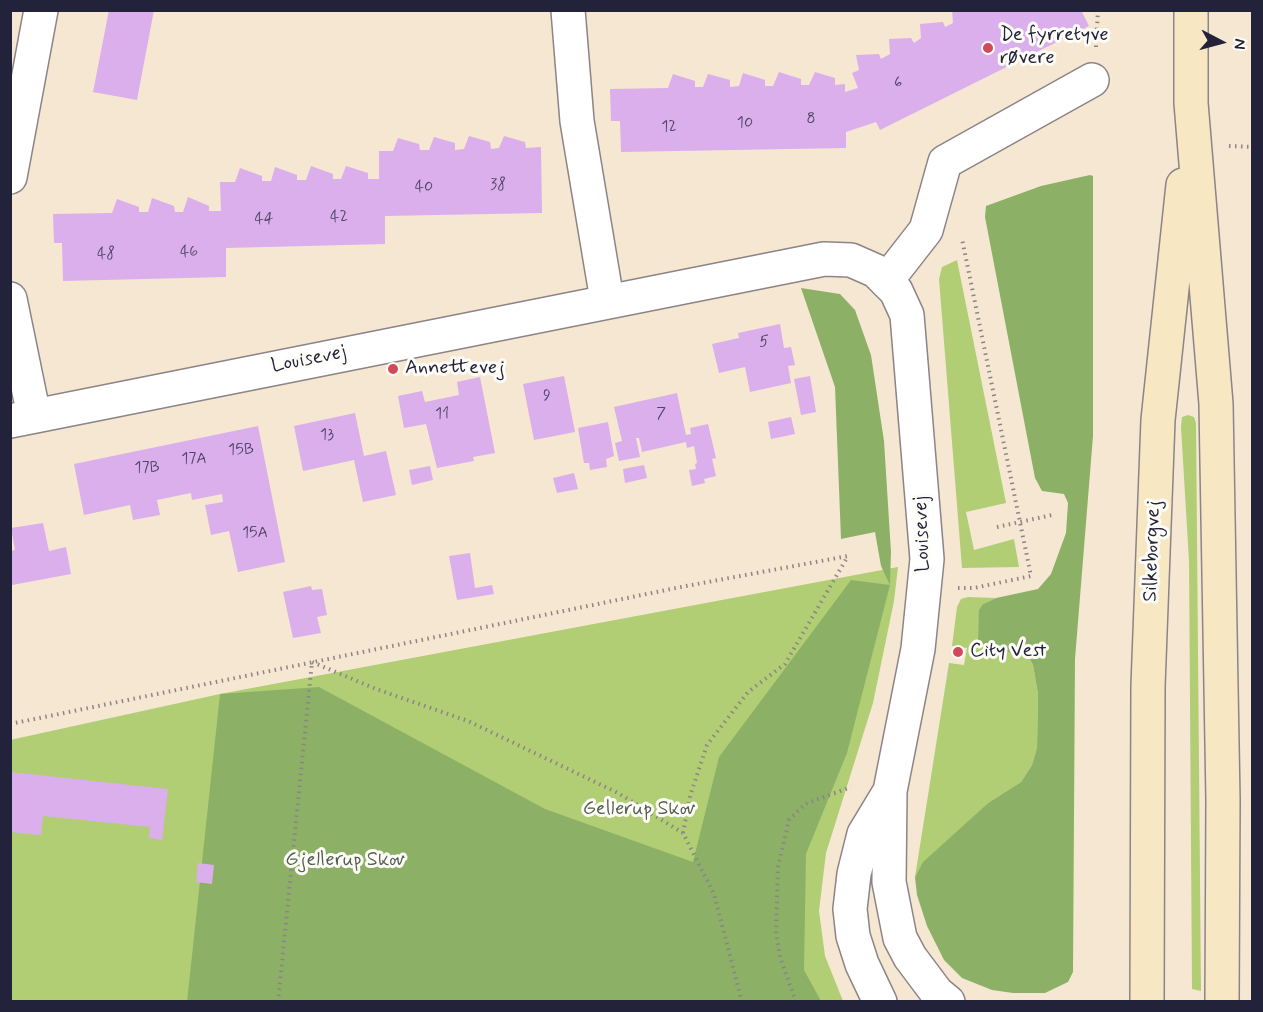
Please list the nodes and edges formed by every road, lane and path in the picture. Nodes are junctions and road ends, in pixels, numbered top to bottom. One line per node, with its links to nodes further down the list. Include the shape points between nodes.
1 (41, 10): 8 (street)
2 (568, 10): 12 (street, via 577,121)
3 (1098, 10): 5 (path)
4 (1191, 10): 7 (main road, Silkeborgvej)
5 (1098, 23)
6 (1092, 80): 10 (street, via 945,162 926,230)
7 (1191, 103): 27 (main road, Silkeborgvej, via 1158,420 1148,686); 28 (main road, Silkeborgvej, via 1216,404 1223,800)
8 (10, 177)
9 (960, 231): 15 (path)
10 (888, 280): 12 (street, Louisevej, via 864,264 837,258); 20 (street, Louisevej, via 907,315 927,559 918,649)
11 (10, 299): 13 (street)
12 (608, 300): 13 (street, Louisevej)
13 (22, 418)
14 (1052, 515): 15 (path)
15 (1021, 522): 16 (path); 17 (path, via 1031,576)
16 (996, 527)
17 (974, 588)
18 (312, 662): 19 (path); 21 (path, via 468,721 618,793); 21 (path, via 848,556 785,664 748,692 707,745 690,796); 22 (path)
19 (10, 724)
20 (891, 787): 24 (path, via 855,785 805,804 789,820 778,867 776,934); 25 (street, Louisevej, via 864,834 850,909 862,964); 26 (street, Louisevej, via 889,882 898,929 910,957)
21 (684, 833): 23 (path, via 714,894)
22 (278, 1002)
23 (742, 1002)
24 (796, 1002)
25 (880, 1002)
26 (948, 1002)
27 (1147, 1002)
28 (1222, 1002)

